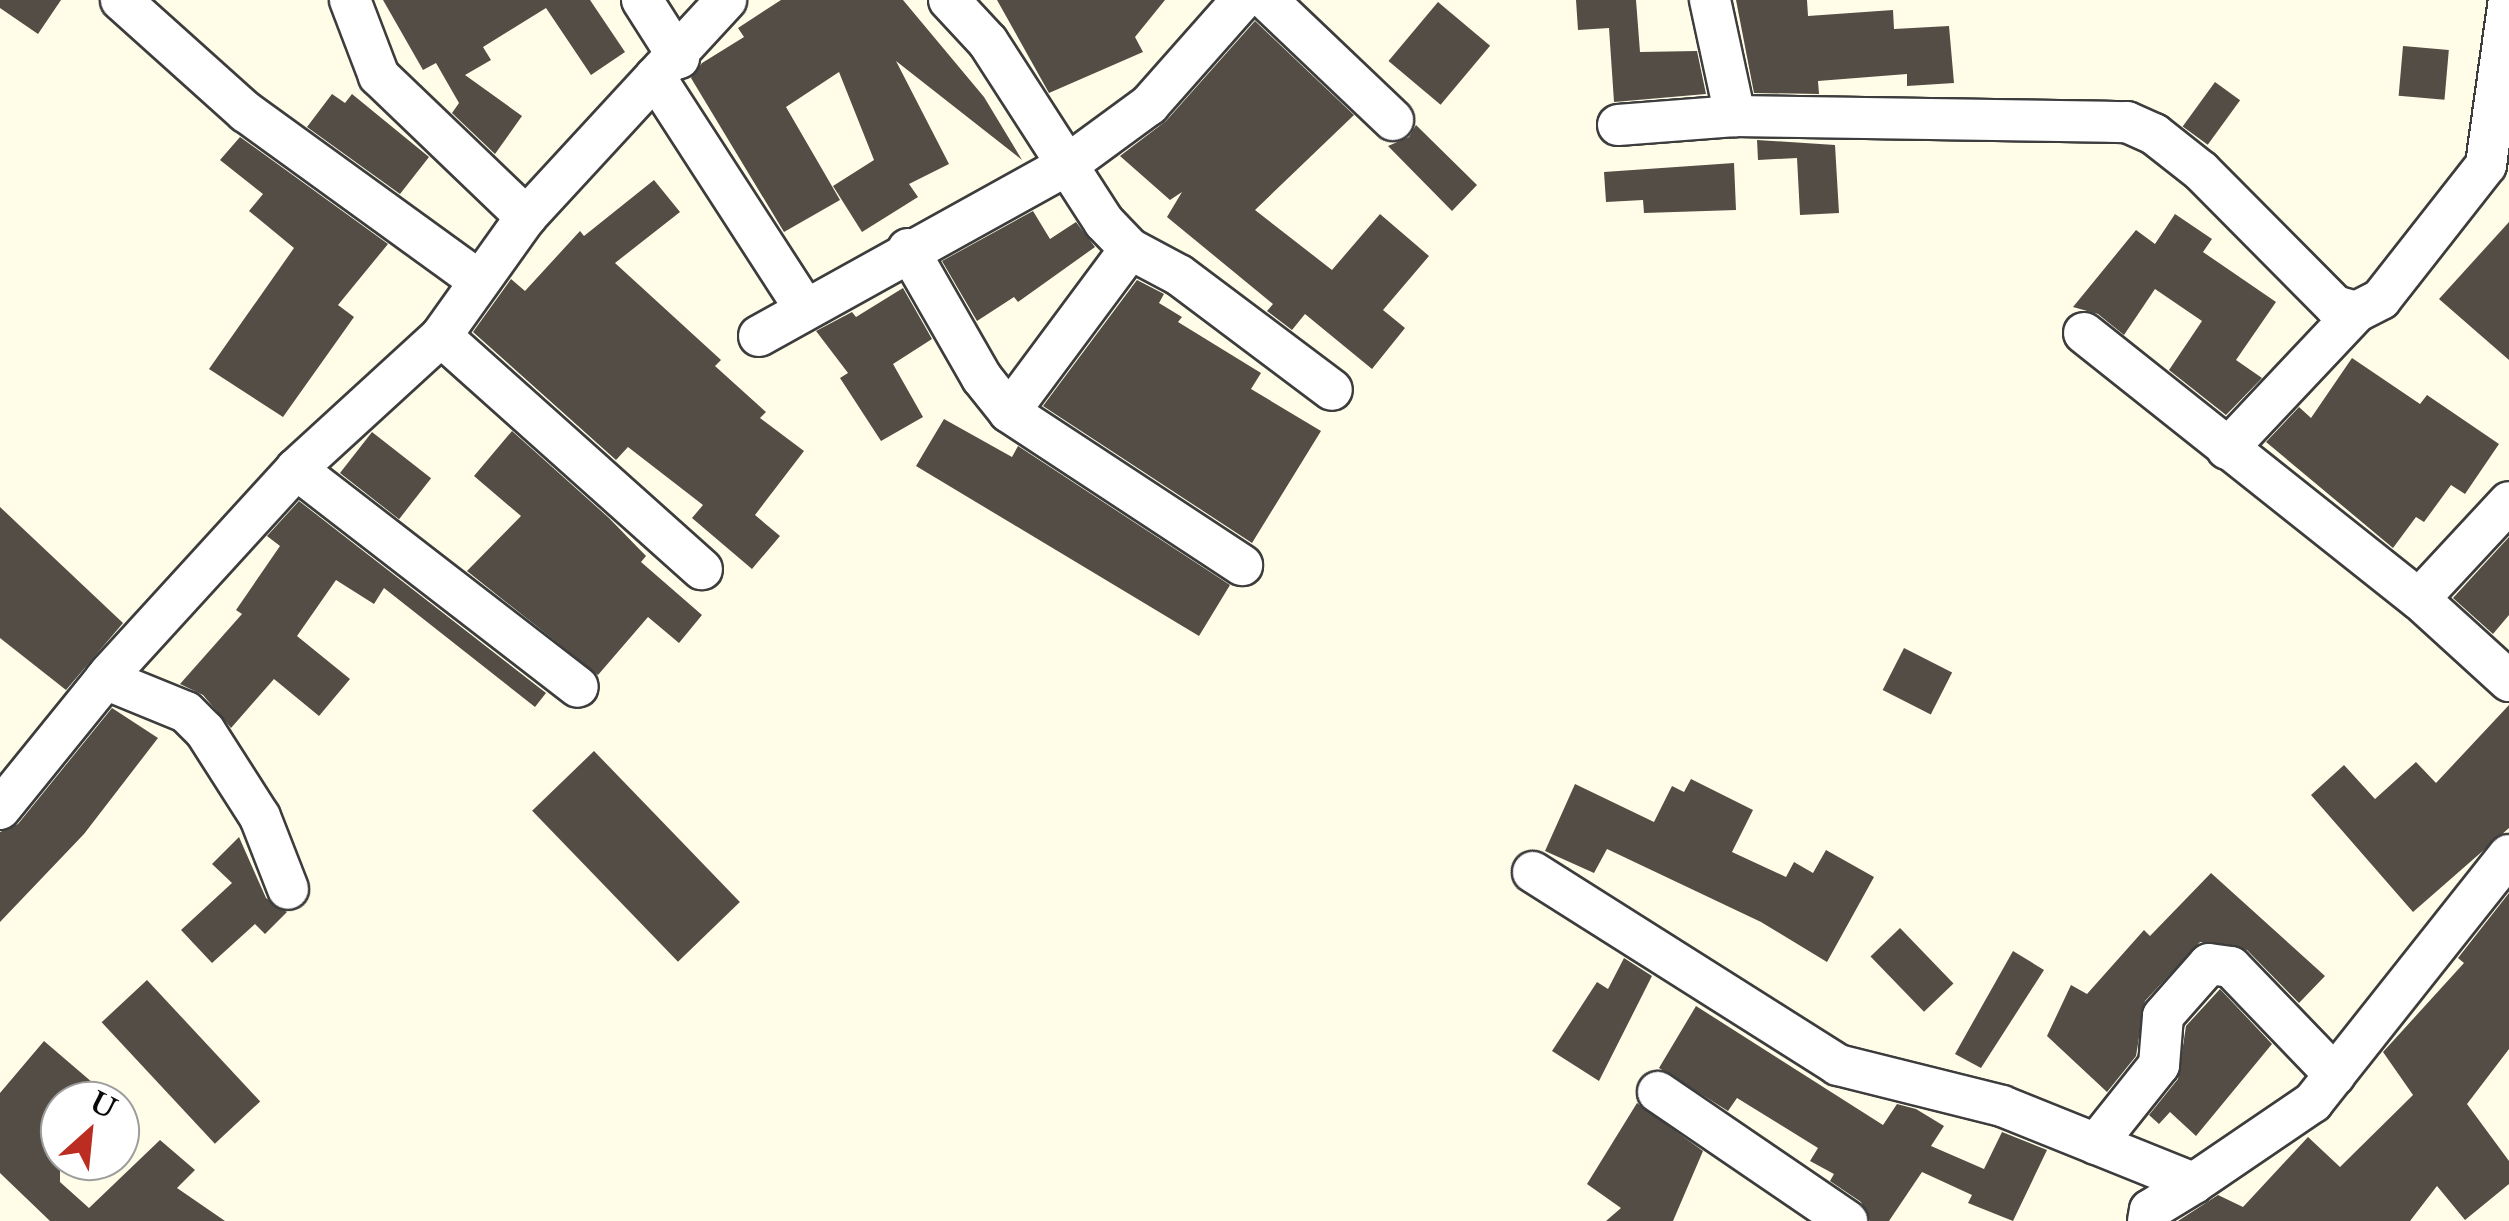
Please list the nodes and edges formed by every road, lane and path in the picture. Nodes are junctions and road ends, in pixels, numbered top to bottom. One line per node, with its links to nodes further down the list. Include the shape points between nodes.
1 (122, 0): 18 (street, via 246,112)
2 (350, 0): 15 (street, via 379,76)
3 (642, 0): 10 (street)
4 (726, 0): 10 (street)
5 (949, 0): 14 (street, via 988,42)
6 (1242, 0): 14 (street, via 1149,105)
7 (1267, 0): 12 (street)
8 (1710, 0): 11 (street)
9 (2509, 0): 20 (street, via 2486,165 2381,299)
10 (667, 68): 15 (street); 19 (street)
11 (1735, 116): 13 (street); 20 (street, via 2127,122 2201,171 2335,306)
12 (1393, 120)
13 (1618, 125)
14 (1066, 165): 16 (street); 17 (street)
15 (526, 218): 18 (street)
16 (908, 249): 19 (street); 25 (street, via 982,378)
17 (1130, 249): 24 (street, via 1178,275); 25 (street)
18 (478, 280): 22 (street)
19 (804, 307): 23 (street)
20 (2356, 312): 26 (street)
21 (2084, 333): 26 (street)
22 (441, 336): 27 (street); 30 (street)
23 (759, 336)
24 (1332, 390)
25 (1009, 412): 29 (street)
26 (2227, 448): 31 (street)
27 (296, 469): 32 (street); 34 (street)
28 (2509, 502): 31 (street)
29 (1242, 565)
30 (702, 569)
31 (2419, 599): 33 (street)
32 (105, 679): 35 (street); 38 (street, via 186,712 205,731 260,817)
33 (2509, 680)
34 (578, 687)
35 (0, 809)
36 (2509, 855): 39 (street)
37 (1533, 872): 41 (street, via 1838,1065 2002,1106)
38 (288, 889)
39 (2336, 1075): 41 (street, via 2230,967 2209,964 2163,1016 2160,1065); 42 (street, via 2313,1102)
40 (1658, 1092): 43 (street)
41 (2096, 1144): 42 (street)
42 (2194, 1183): 44 (street, via 2150,1210)
43 (1846, 1221)
44 (2148, 1221)

